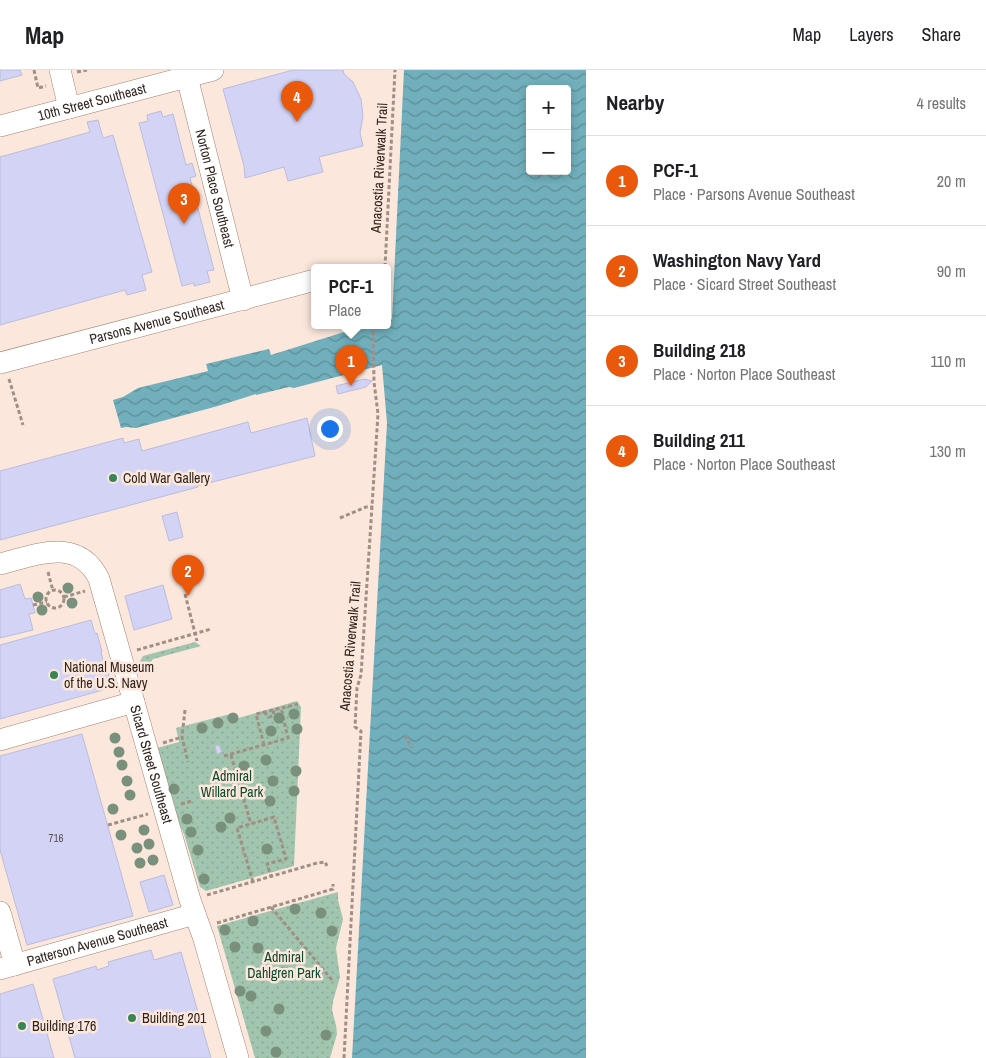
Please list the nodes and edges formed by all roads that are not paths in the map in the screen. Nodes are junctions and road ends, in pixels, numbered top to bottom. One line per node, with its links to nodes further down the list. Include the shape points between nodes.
1 (60, 70): 4 (street)
2 (213, 70): 3 (street, 10th Street Southeast)
3 (187, 77): 4 (street, 10th Street Southeast); 7 (street, Norton Place Southeast)
4 (69, 108): 5 (street, 10th Street Southeast)
5 (0, 126)
6 (311, 281): 7 (street, Parsons Avenue Southeast)
7 (242, 300): 8 (street, Parsons Avenue Southeast)
8 (4, 371)
9 (0, 564): 10 (street, Sicard Street Southeast, via 58,551 77,555 88,563 99,579)
10 (134, 702): 11 (street); 13 (street, Sicard Street Southeast)
11 (0, 740)
12 (0, 912): 14 (street)
13 (195, 914): 14 (street, Patterson Avenue Southeast); 15 (street, Sicard Street Southeast)
14 (8, 967)
15 (238, 1058)

